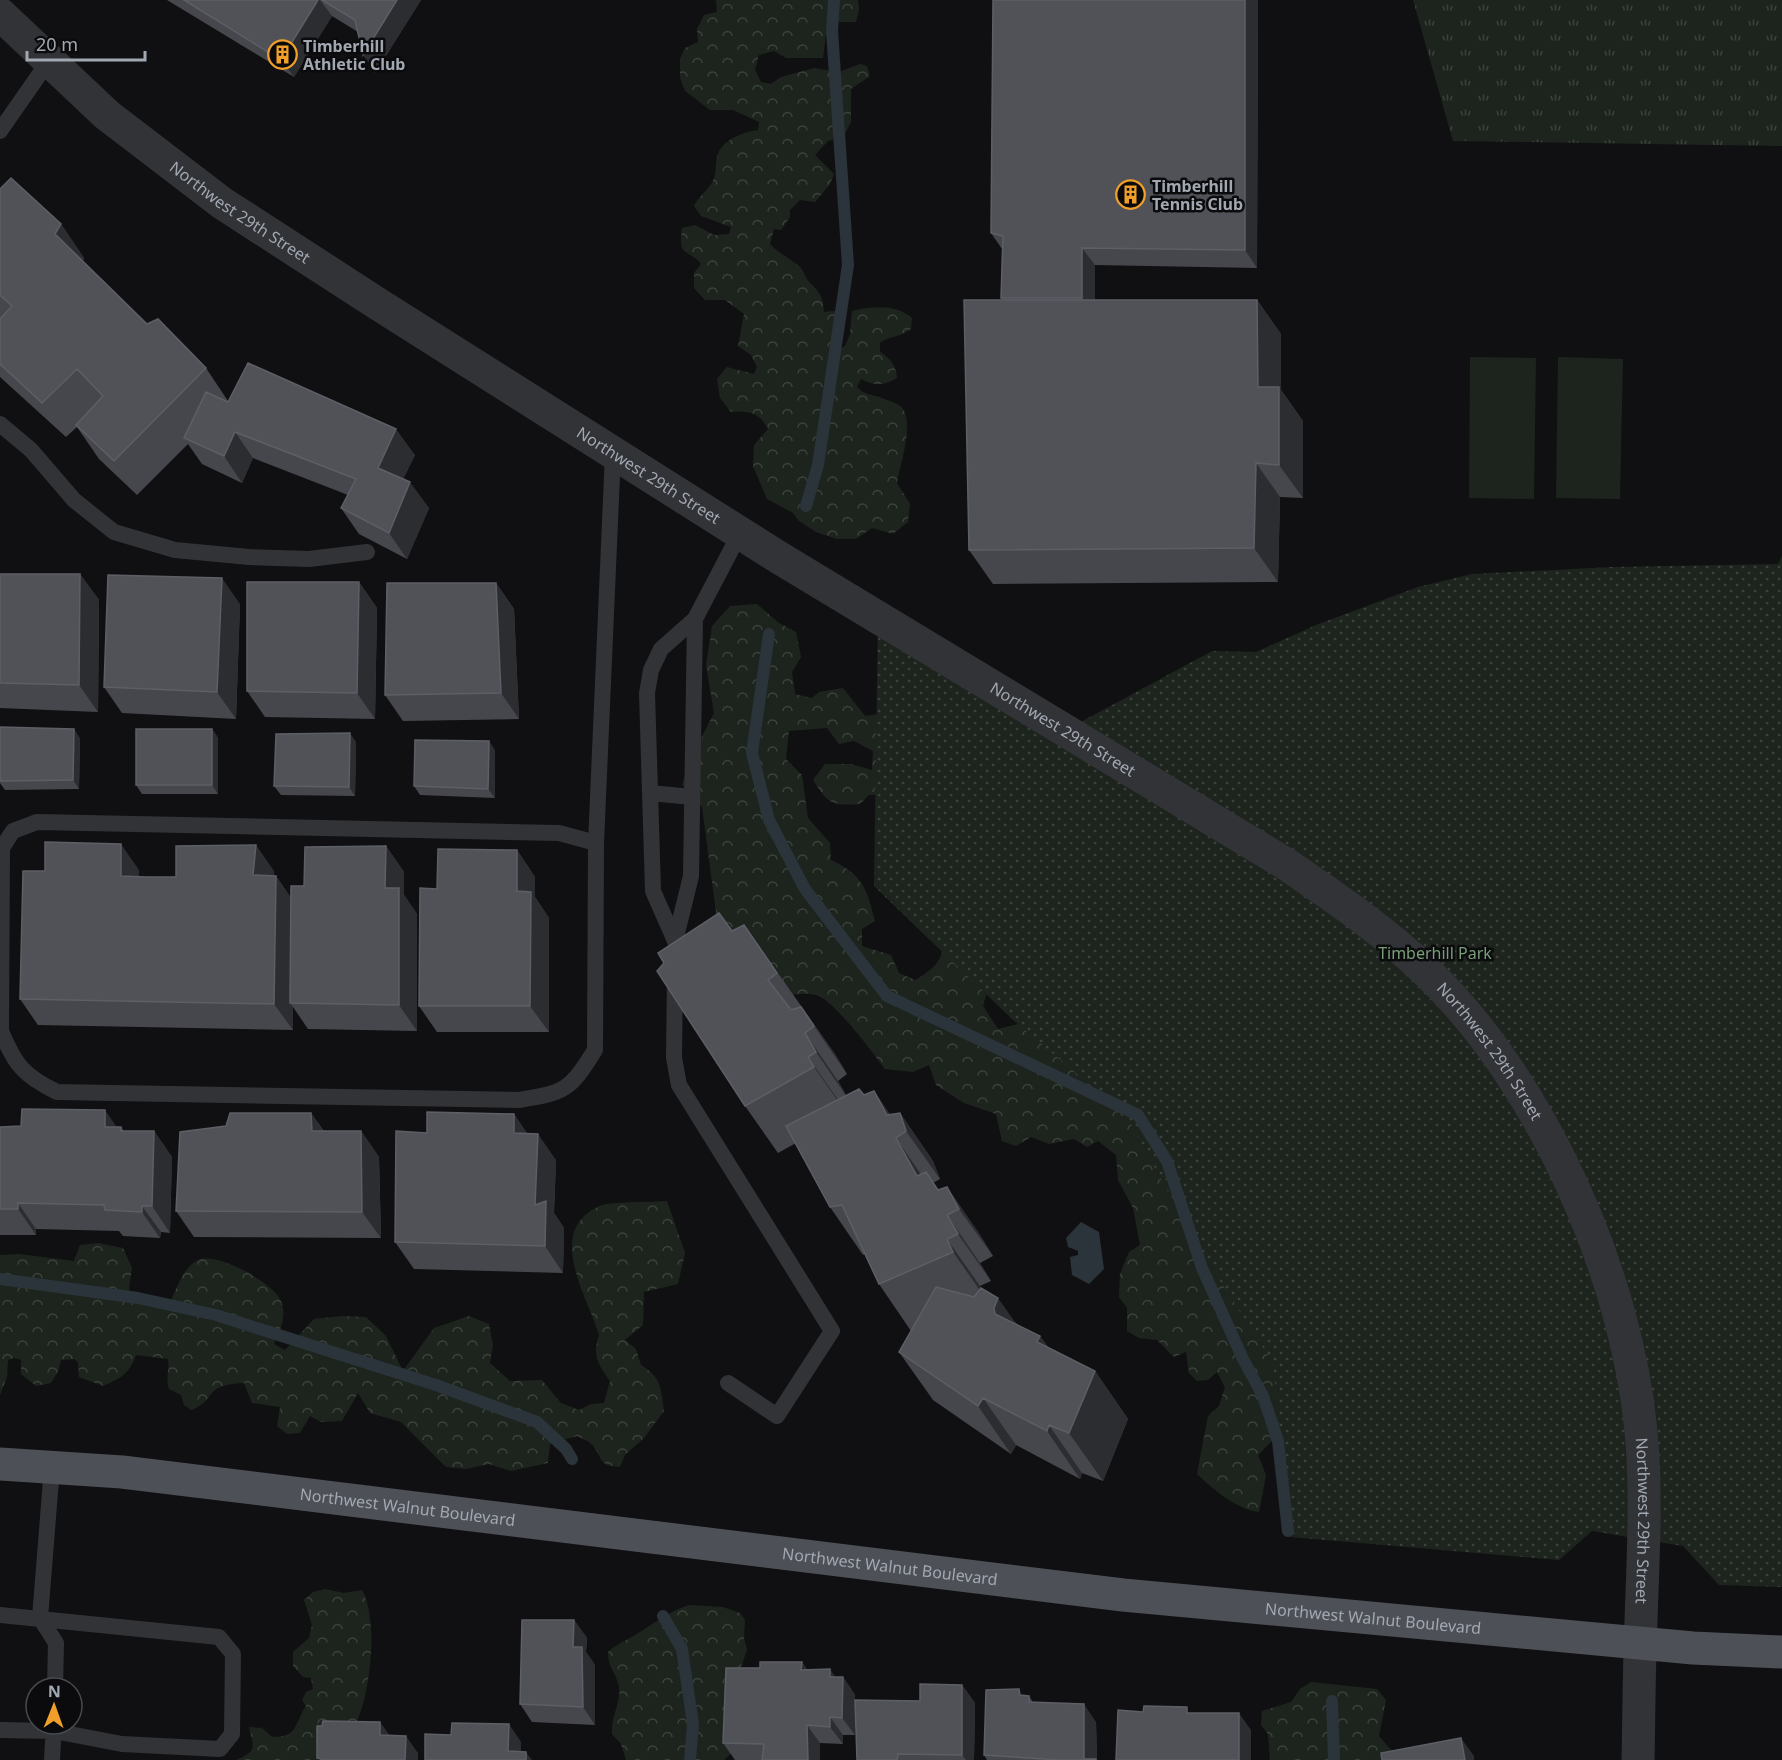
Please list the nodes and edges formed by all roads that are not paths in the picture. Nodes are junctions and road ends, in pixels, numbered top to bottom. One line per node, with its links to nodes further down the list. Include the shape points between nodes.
1 (0, 14): 2 (street, Northwest 29th Street)
2 (48, 62): 3 (lane); 5 (street, Northwest 29th Street, via 107,115 222,202)
3 (0, 131)
4 (0, 424): 7 (lane, via 32,450 74,500 114,532 175,550 249,557 309,558)
5 (613, 453): 6 (street, Northwest 29th Street); 11 (lane)
6 (740, 533): 8 (lane); 18 (street, Northwest 29th Street, via 1286,864 1353,911 1425,970 1482,1032 1529,1102 1575,1193 1620,1310 1641,1430 1645,1496)
7 (367, 552)
8 (695, 620): 9 (lane, via 661,649 651,670 647,693); 10 (lane)
9 (650, 793): 10 (lane); 12 (lane, via 653,891)
10 (692, 797): 12 (lane, via 691,876)
11 (596, 843): 11 (lane, via 595,1050 577,1080 552,1095 519,1101 57,1092 32,1080 12,1059 2,1031 2,848 13,831 37,822 559,833)
12 (675, 941): 13 (lane, via 674,1058 679,1085 832,1331 777,1416)
13 (728, 1383)
14 (0, 1464): 15 (main road, Northwest Walnut Boulevard)
15 (51, 1467): 17 (lane); 18 (main road, Northwest Walnut Boulevard, via 1123,1595)
16 (0, 1615): 17 (lane)
17 (40, 1618): 20 (lane, via 56,1643); 23 (lane, via 219,1637 234,1654 232,1734 220,1749 122,1744)
18 (1640, 1642): 19 (main road, Northwest Walnut Boulevard); 26 (street, Northwest 29th Street)
19 (1782, 1652)
20 (55, 1676)
21 (24, 1729): 22 (lane)
22 (0, 1730)
23 (84, 1735)
24 (54, 1736): 25 (lane)
25 (52, 1760)
26 (1638, 1760)

